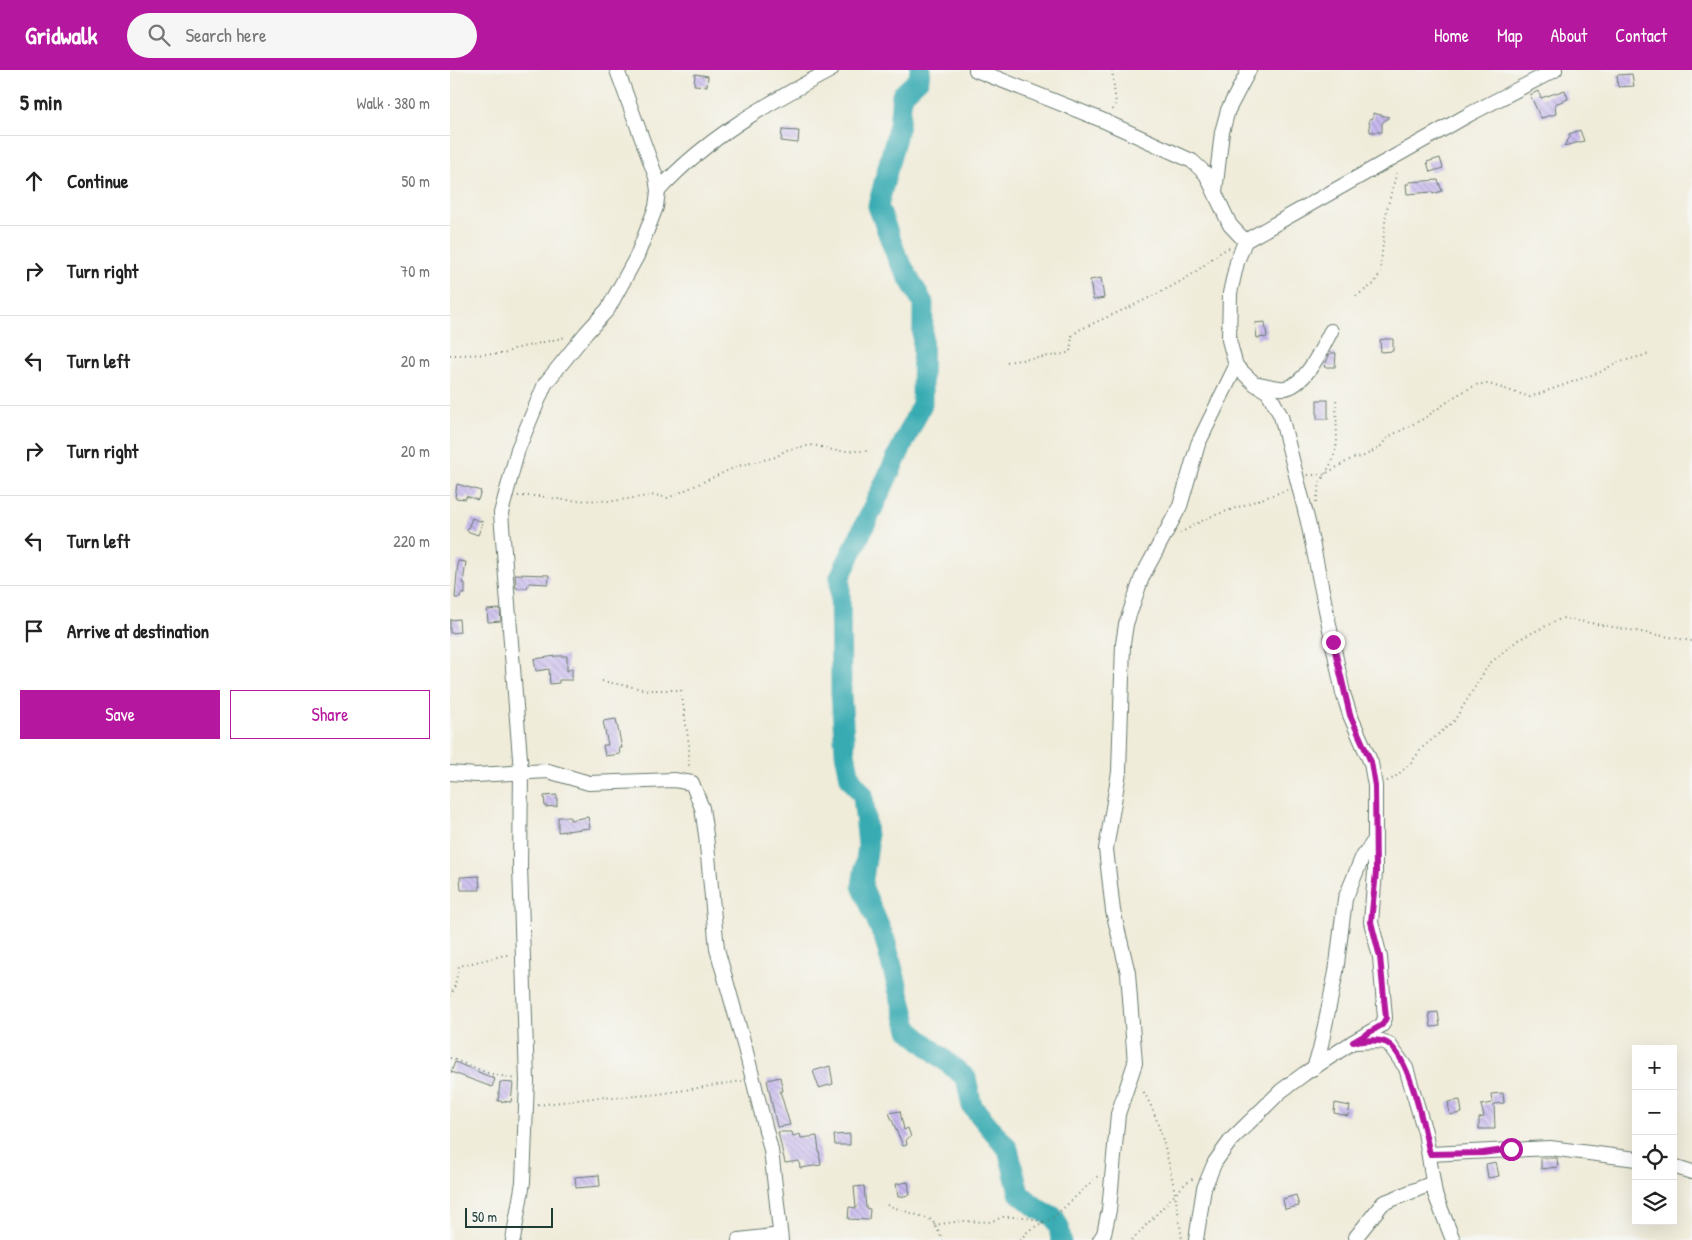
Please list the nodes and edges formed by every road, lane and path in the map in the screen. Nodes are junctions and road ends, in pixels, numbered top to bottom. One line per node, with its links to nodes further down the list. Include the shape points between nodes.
1 (617, 70): 9 (street, via 656,177)
2 (831, 70): 9 (street, via 717,137 692,156)
3 (976, 70): 7 (street)
4 (1112, 70): 7 (path, via 1116,104)
5 (1249, 70): 10 (street, via 1228,110)
6 (1555, 70): 8 (street)
7 (1102, 120): 10 (street, via 1192,161 1206,174)
8 (1400, 153): 11 (street); 12 (path, via 1386,213 1380,273 1374,284)
9 (658, 191): 14 (street, via 651,224 622,288)
10 (1215, 192): 11 (street, via 1230,225)
11 (1245, 241): 17 (path, via 1216,253 1194,272 1161,291 1079,330 1072,336 1070,352); 18 (street, via 1230,293 1229,340)
12 (1356, 296)
13 (1331, 331): 19 (street, via 1309,371 1296,382 1286,388)
14 (586, 333): 16 (path, via 504,354); 24 (street, via 545,384 518,449)
15 (1649, 354): 22 (path, via 1616,363 1530,397 1489,384 1478,384 1388,437 1379,448)
16 (450, 356)
17 (1007, 362)
18 (1236, 366): 19 (street); 39 (street, via 1198,444 1180,506 1142,577 1126,624 1123,644 1119,772 1106,849 1113,911 1128,973 1135,1062)
19 (1255, 384): 23 (street, via 1272,397 1281,416)
20 (1336, 398): 22 (path, via 1336,444)
21 (869, 451): 24 (path, via 837,451 813,445 786,450 776,456 738,466 668,498 655,495 613,501 515,496)
22 (1328, 470): 23 (path); 25 (path, via 1320,483)
23 (1298, 480): 26 (path, via 1282,493 1207,518); 32 (street, via 1344,693 1371,762)
24 (504, 500): 29 (street, via 501,513 503,545)
25 (1316, 502)
26 (1174, 536)
27 (1692, 642): 32 (path, via 1562,618 1518,640 1489,664 1454,721 1394,778)
28 (602, 682): 31 (path, via 648,690 681,690)
29 (521, 771): 30 (street, via 476,775); 31 (street, via 548,771 589,783 674,780); 34 (street)
30 (450, 773)
31 (692, 784): 40 (street, via 702,808 717,949)
32 (1375, 786): 33 (street)
33 (1374, 841): 36 (street, via 1376,872 1371,922 1380,957 1386,1018 1382,1025); 38 (street, via 1362,858 1345,899 1336,972)
34 (522, 952): 35 (path, via 459,966); 41 (street)
35 (450, 996)
36 (1353, 1042): 38 (street); 43 (street, via 1382,1041 1390,1044 1406,1068)
37 (450, 1058): 41 (path, via 488,1073)
38 (1314, 1068): 46 (street, via 1281,1091 1231,1140)
39 (1132, 1076): 45 (street, via 1118,1114); 50 (path, via 1147,1096 1156,1116)
40 (754, 1079): 42 (path, via 659,1094); 54 (street, via 770,1150)
41 (527, 1081): 42 (street)
42 (527, 1104): 56 (street, via 523,1182)
43 (1430, 1154): 44 (street, via 1550,1148); 49 (street)
44 (1632, 1158)
45 (1113, 1162): 52 (path, via 1065,1208); 60 (street, via 1109,1210)
46 (1215, 1162): 50 (path); 63 (street, via 1204,1188)
47 (1677, 1167): 48 (street)
48 (1692, 1172)
49 (1433, 1183): 55 (street, via 1383,1203); 64 (street)
50 (1175, 1195): 61 (path); 62 (path)
51 (886, 1205): 53 (path, via 920,1214 932,1220)
52 (1044, 1222): 53 (path, via 1026,1217 1003,1217 990,1222); 59 (path, via 1029,1230)
53 (934, 1225): 58 (path)
54 (781, 1237): 57 (street)
55 (1356, 1237)
56 (513, 1240)
57 (739, 1240)
58 (943, 1240)
59 (1020, 1240)
60 (1100, 1240)
61 (1132, 1240)
62 (1182, 1240)
63 (1196, 1240)
64 (1453, 1240)

